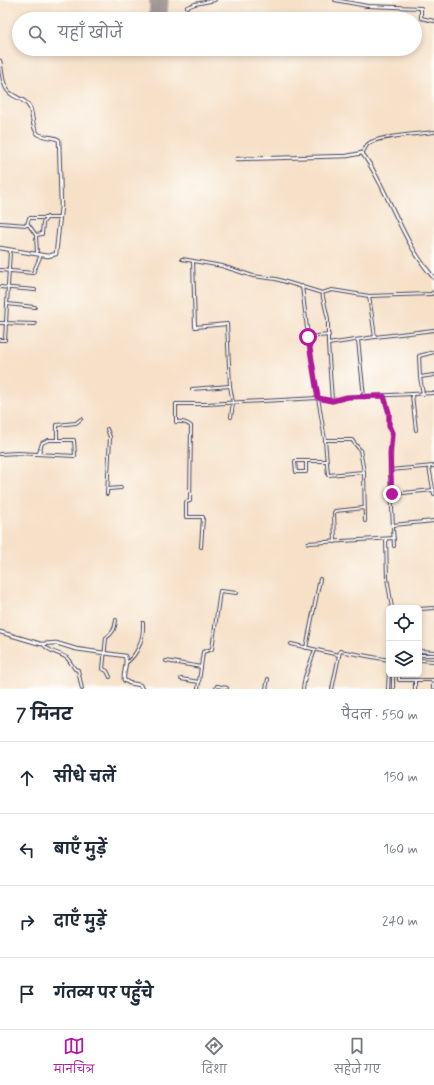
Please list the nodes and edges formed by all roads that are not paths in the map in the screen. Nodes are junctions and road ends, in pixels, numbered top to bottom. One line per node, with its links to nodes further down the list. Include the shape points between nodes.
1 (215, 0): 3 (street)
2 (335, 0): 4 (street, via 367,6 421,8)
3 (187, 7)
4 (421, 12)
5 (422, 18): 6 (street)
6 (434, 21)
7 (0, 61): 12 (street, via 4,82 10,93 29,106 35,130 39,134 59,140)
8 (434, 132): 9 (street, via 381,138 366,146)
9 (362, 153): 10 (street, via 347,156); 23 (street, via 407,239 421,263)
10 (237, 159)
11 (47, 217): 12 (street); 14 (street, via 29,218); 15 (street, via 43,223 42,234)
12 (60, 218): 18 (street, via 56,254)
13 (0, 223): 14 (street)
14 (27, 224): 15 (street)
15 (36, 235): 18 (street)
16 (0, 248): 17 (street)
17 (10, 251): 18 (street); 22 (street)
18 (39, 255): 22 (street, via 33,273)
19 (182, 259): 20 (street)
20 (194, 261): 24 (street); 46 (street, via 195,327 227,324)
21 (0, 270): 22 (street)
22 (9, 271): 26 (street)
23 (434, 278)
24 (302, 286): 28 (street); 38 (street)
25 (0, 287): 26 (street)
26 (8, 288): 27 (street); 31 (street)
27 (35, 290)
28 (322, 292): 30 (street, via 332,290); 37 (street)
29 (434, 292): 30 (street)
30 (369, 296): 39 (street)
31 (7, 304): 32 (street); 34 (street)
32 (35, 308)
33 (0, 323): 34 (street)
34 (6, 323): 35 (street); 40 (street, via 5,340)
35 (36, 324)
36 (434, 330): 39 (street)
37 (329, 335): 38 (street); 42 (street)
38 (308, 337): 53 (street)
39 (375, 337): 41 (street)
40 (0, 340)
41 (358, 340): 42 (street); 52 (street)
42 (328, 344): 54 (street)
43 (434, 352): 45 (street, via 419,356)
44 (434, 375): 45 (street)
45 (420, 377): 49 (street)
46 (230, 386): 47 (street); 55 (street)
47 (192, 389)
48 (434, 393): 49 (street)
49 (423, 394): 50 (street)
50 (412, 395): 51 (street); 59 (street)
51 (384, 396): 52 (street); 68 (street, via 392,433)
52 (364, 397): 54 (street)
53 (318, 398): 54 (street); 55 (street); 61 (street)
54 (332, 401)
55 (233, 403): 56 (street); 85 (street, via 176,404 176,422 191,426 190,501 186,502 186,517 203,517)
56 (231, 417)
57 (81, 419): 60 (street, via 76,423 57,425)
58 (107, 429): 71 (street, via 110,438)
59 (416, 430)
60 (57, 440): 63 (street, via 42,443); 63 (street, via 74,440 75,456)
61 (325, 440): 64 (street); 69 (street, via 352,440 360,450)
62 (0, 454): 63 (street)
63 (39, 454)
64 (326, 461): 65 (street); 69 (street, via 328,475)
65 (306, 462): 65 (street, via 295,461 296,472 306,472)
66 (434, 466): 67 (street)
67 (429, 467): 68 (street); 72 (street)
68 (390, 470): 74 (street)
69 (364, 472): 76 (street)
70 (122, 488): 71 (street)
71 (108, 489): 73 (street)
72 (434, 490): 74 (street); 75 (street)
73 (107, 494)
74 (392, 494): 79 (street)
75 (434, 494)
76 (364, 508): 77 (street); 82 (street, via 335,511)
77 (365, 521)
78 (434, 521): 79 (street)
79 (393, 525): 80 (street)
80 (394, 538): 81 (street); 84 (street)
81 (386, 539): 82 (street); 88 (street, via 387,578)
82 (334, 542): 83 (street)
83 (308, 543)
84 (394, 546)
85 (201, 547)
86 (320, 579): 96 (street)
87 (237, 592): 109 (street, via 220,591 212,649 204,652)
88 (392, 605)
89 (434, 608): 90 (street)
90 (422, 609)
91 (116, 620): 99 (street, via 115,629 106,638)
92 (143, 623): 108 (street, via 142,639)
93 (0, 632): 94 (street)
94 (43, 644): 99 (street, via 56,643 76,649); 120 (street, via 52,652 66,658 73,668 78,670)
95 (291, 644): 96 (street)
96 (306, 648): 97 (street)
97 (315, 650): 101 (street); 125 (street)
98 (422, 651): 100 (street)
99 (104, 652): 108 (street, via 125,656); 110 (street, via 103,669)
100 (434, 652)
101 (339, 655): 104 (street, via 340,652); 126 (street)
102 (422, 655): 103 (street)
103 (434, 655)
104 (386, 660)
105 (422, 660): 107 (street)
106 (166, 661): 109 (street)
107 (434, 661)
108 (126, 663): 121 (street, via 124,680 140,685)
109 (201, 666): 118 (street)
110 (110, 677)
111 (389, 677): 127 (street)
112 (393, 677): 128 (street)
113 (399, 677): 116 (street, via 399,680)
114 (181, 679): 118 (street)
115 (268, 679): 124 (street)
116 (415, 680): 117 (street); 129 (street)
117 (434, 680): 130 (street)
118 (199, 682): 122 (street)
119 (227, 688): 123 (street, via 217,686)
120 (82, 689)
121 (142, 689)
122 (198, 689)
123 (216, 689)
124 (266, 689)
125 (303, 689)
126 (332, 689)
127 (388, 689)
128 (393, 689)
129 (416, 689)
130 (433, 689)

